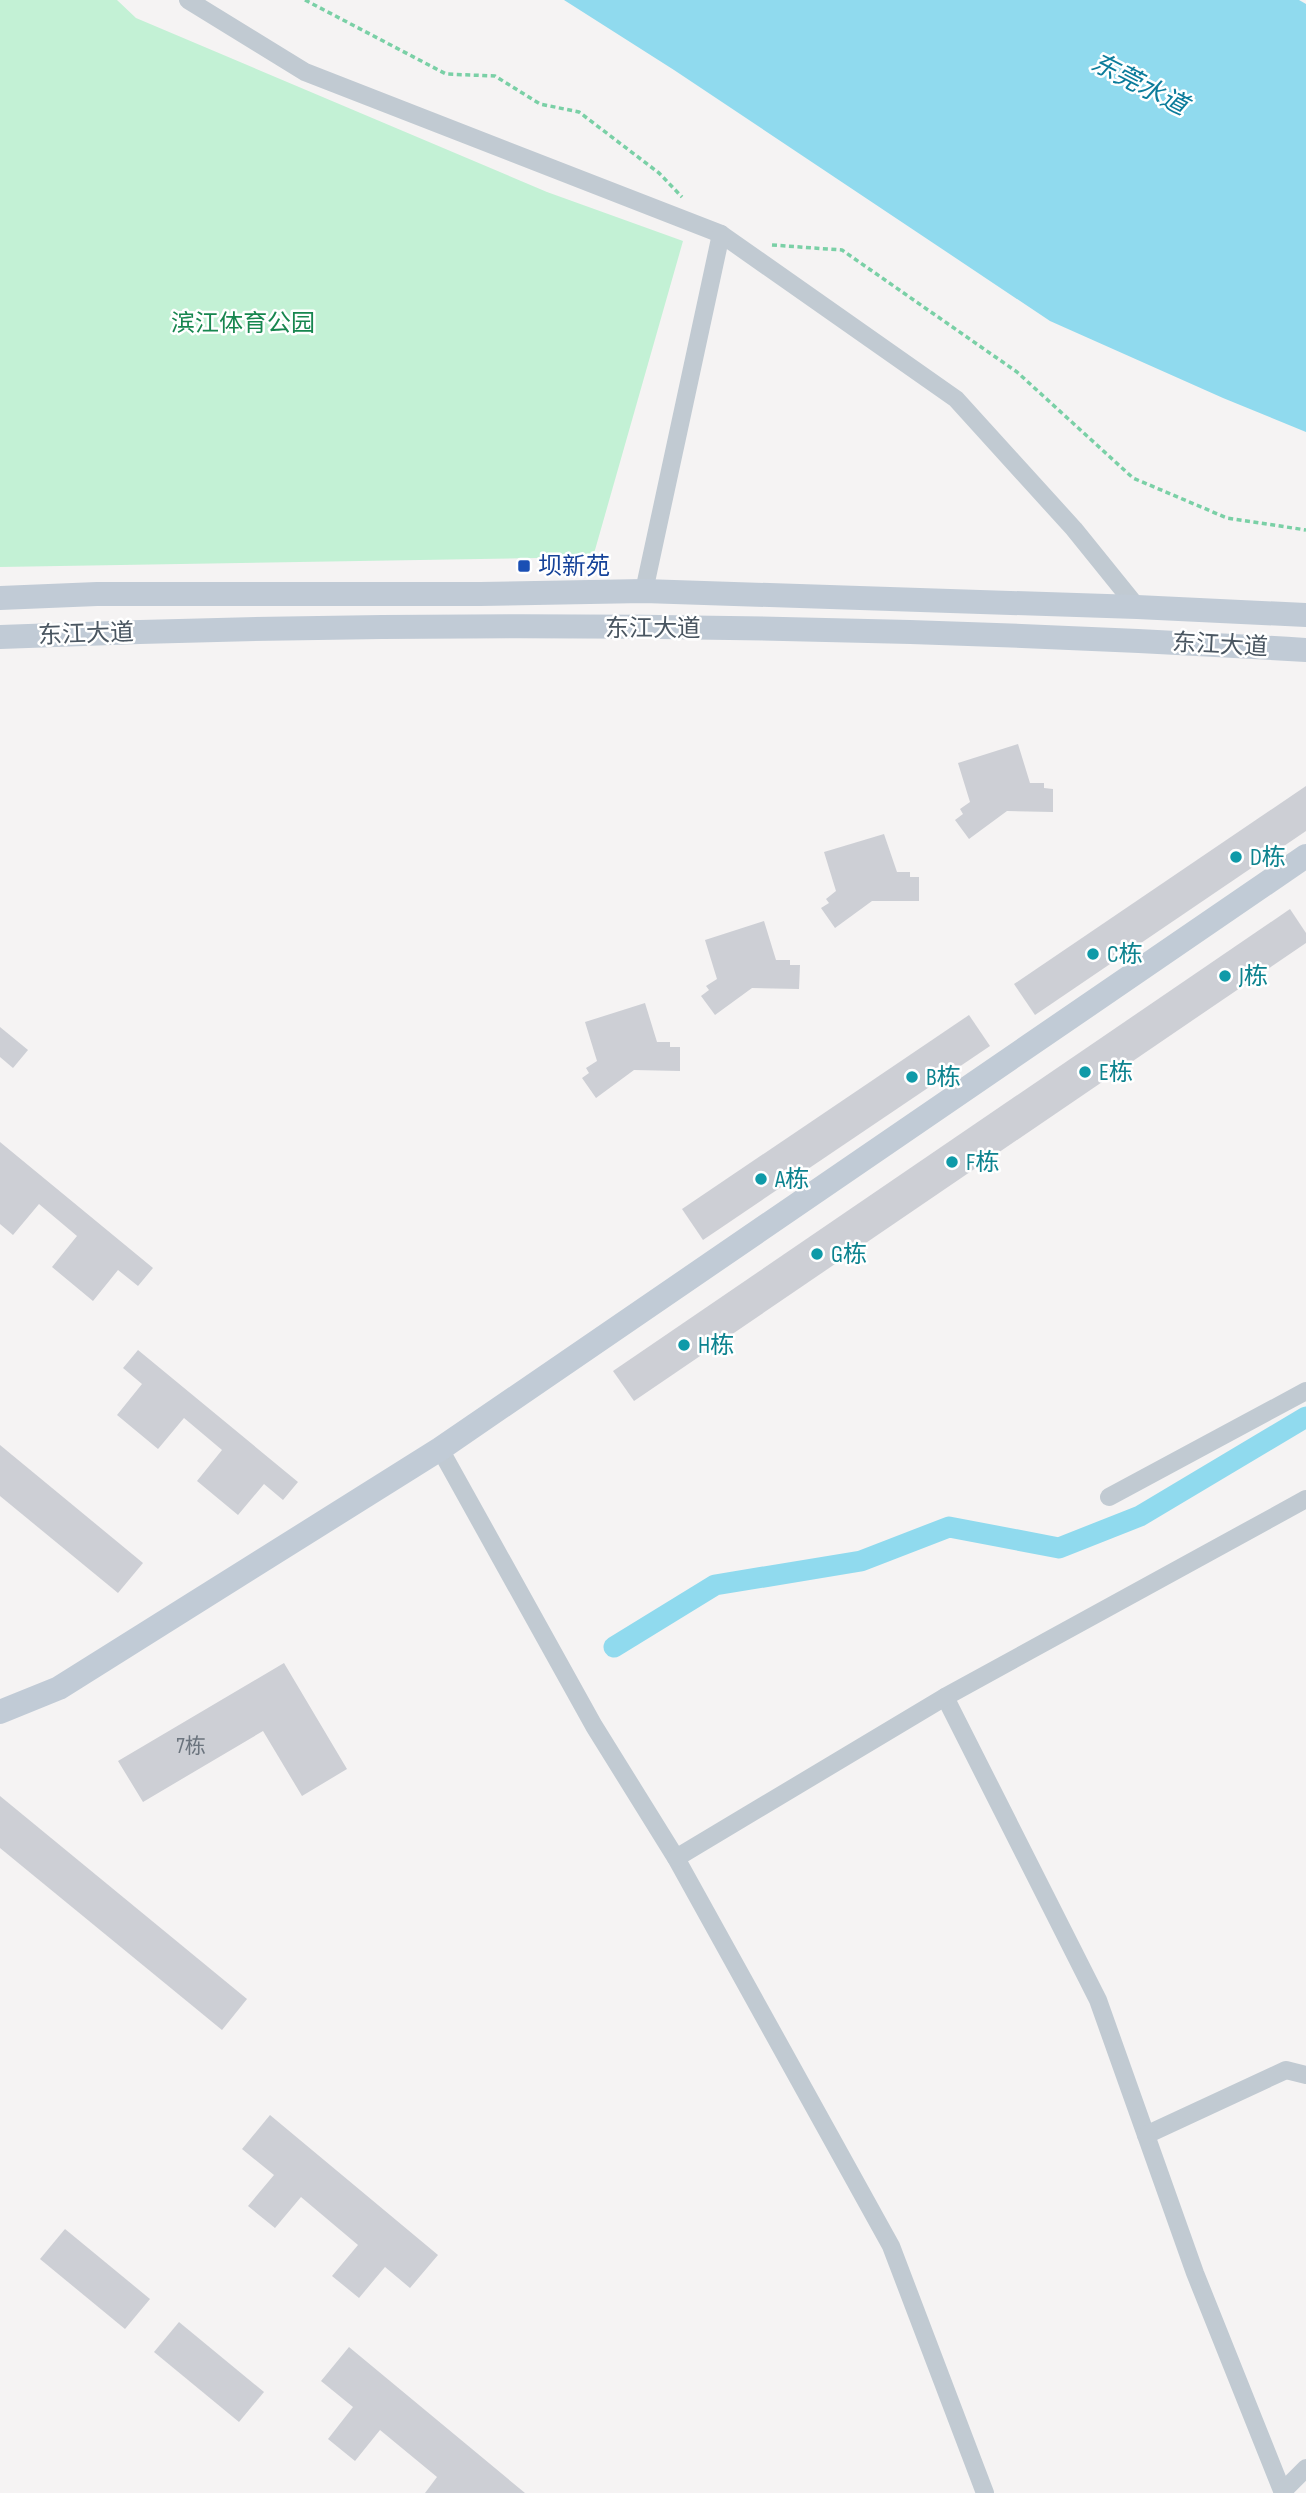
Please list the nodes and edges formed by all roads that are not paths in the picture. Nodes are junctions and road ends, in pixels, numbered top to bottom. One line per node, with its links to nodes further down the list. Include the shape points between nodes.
1 (188, 0): 2 (street, via 305,72)
2 (721, 234): 3 (street); 5 (street, via 956,398)
3 (644, 591): 4 (main road, 东江大道); 5 (main road, 东江大道)
4 (0, 598)
5 (1137, 607): 6 (main road, 东江大道)
6 (1306, 615)
7 (0, 637): 8 (main road, 东江大道, via 705,627 1122,639)
8 (1306, 650)
9 (1306, 856): 11 (main road)
10 (1306, 1391): 12 (street)
11 (440, 1449): 15 (main road, via 59,1688); 16 (street, via 594,1726)
12 (1109, 1497)
13 (1306, 1499): 14 (street)
14 (945, 1697): 16 (street); 18 (street, via 1098,2000)
15 (0, 1712)
16 (676, 1858): 21 (street, via 891,2246)
17 (1306, 2075): 18 (street, via 1286,2070)
18 (1146, 2136): 20 (street)
19 (1306, 2468): 20 (street)
20 (1283, 2492)
21 (985, 2493)

